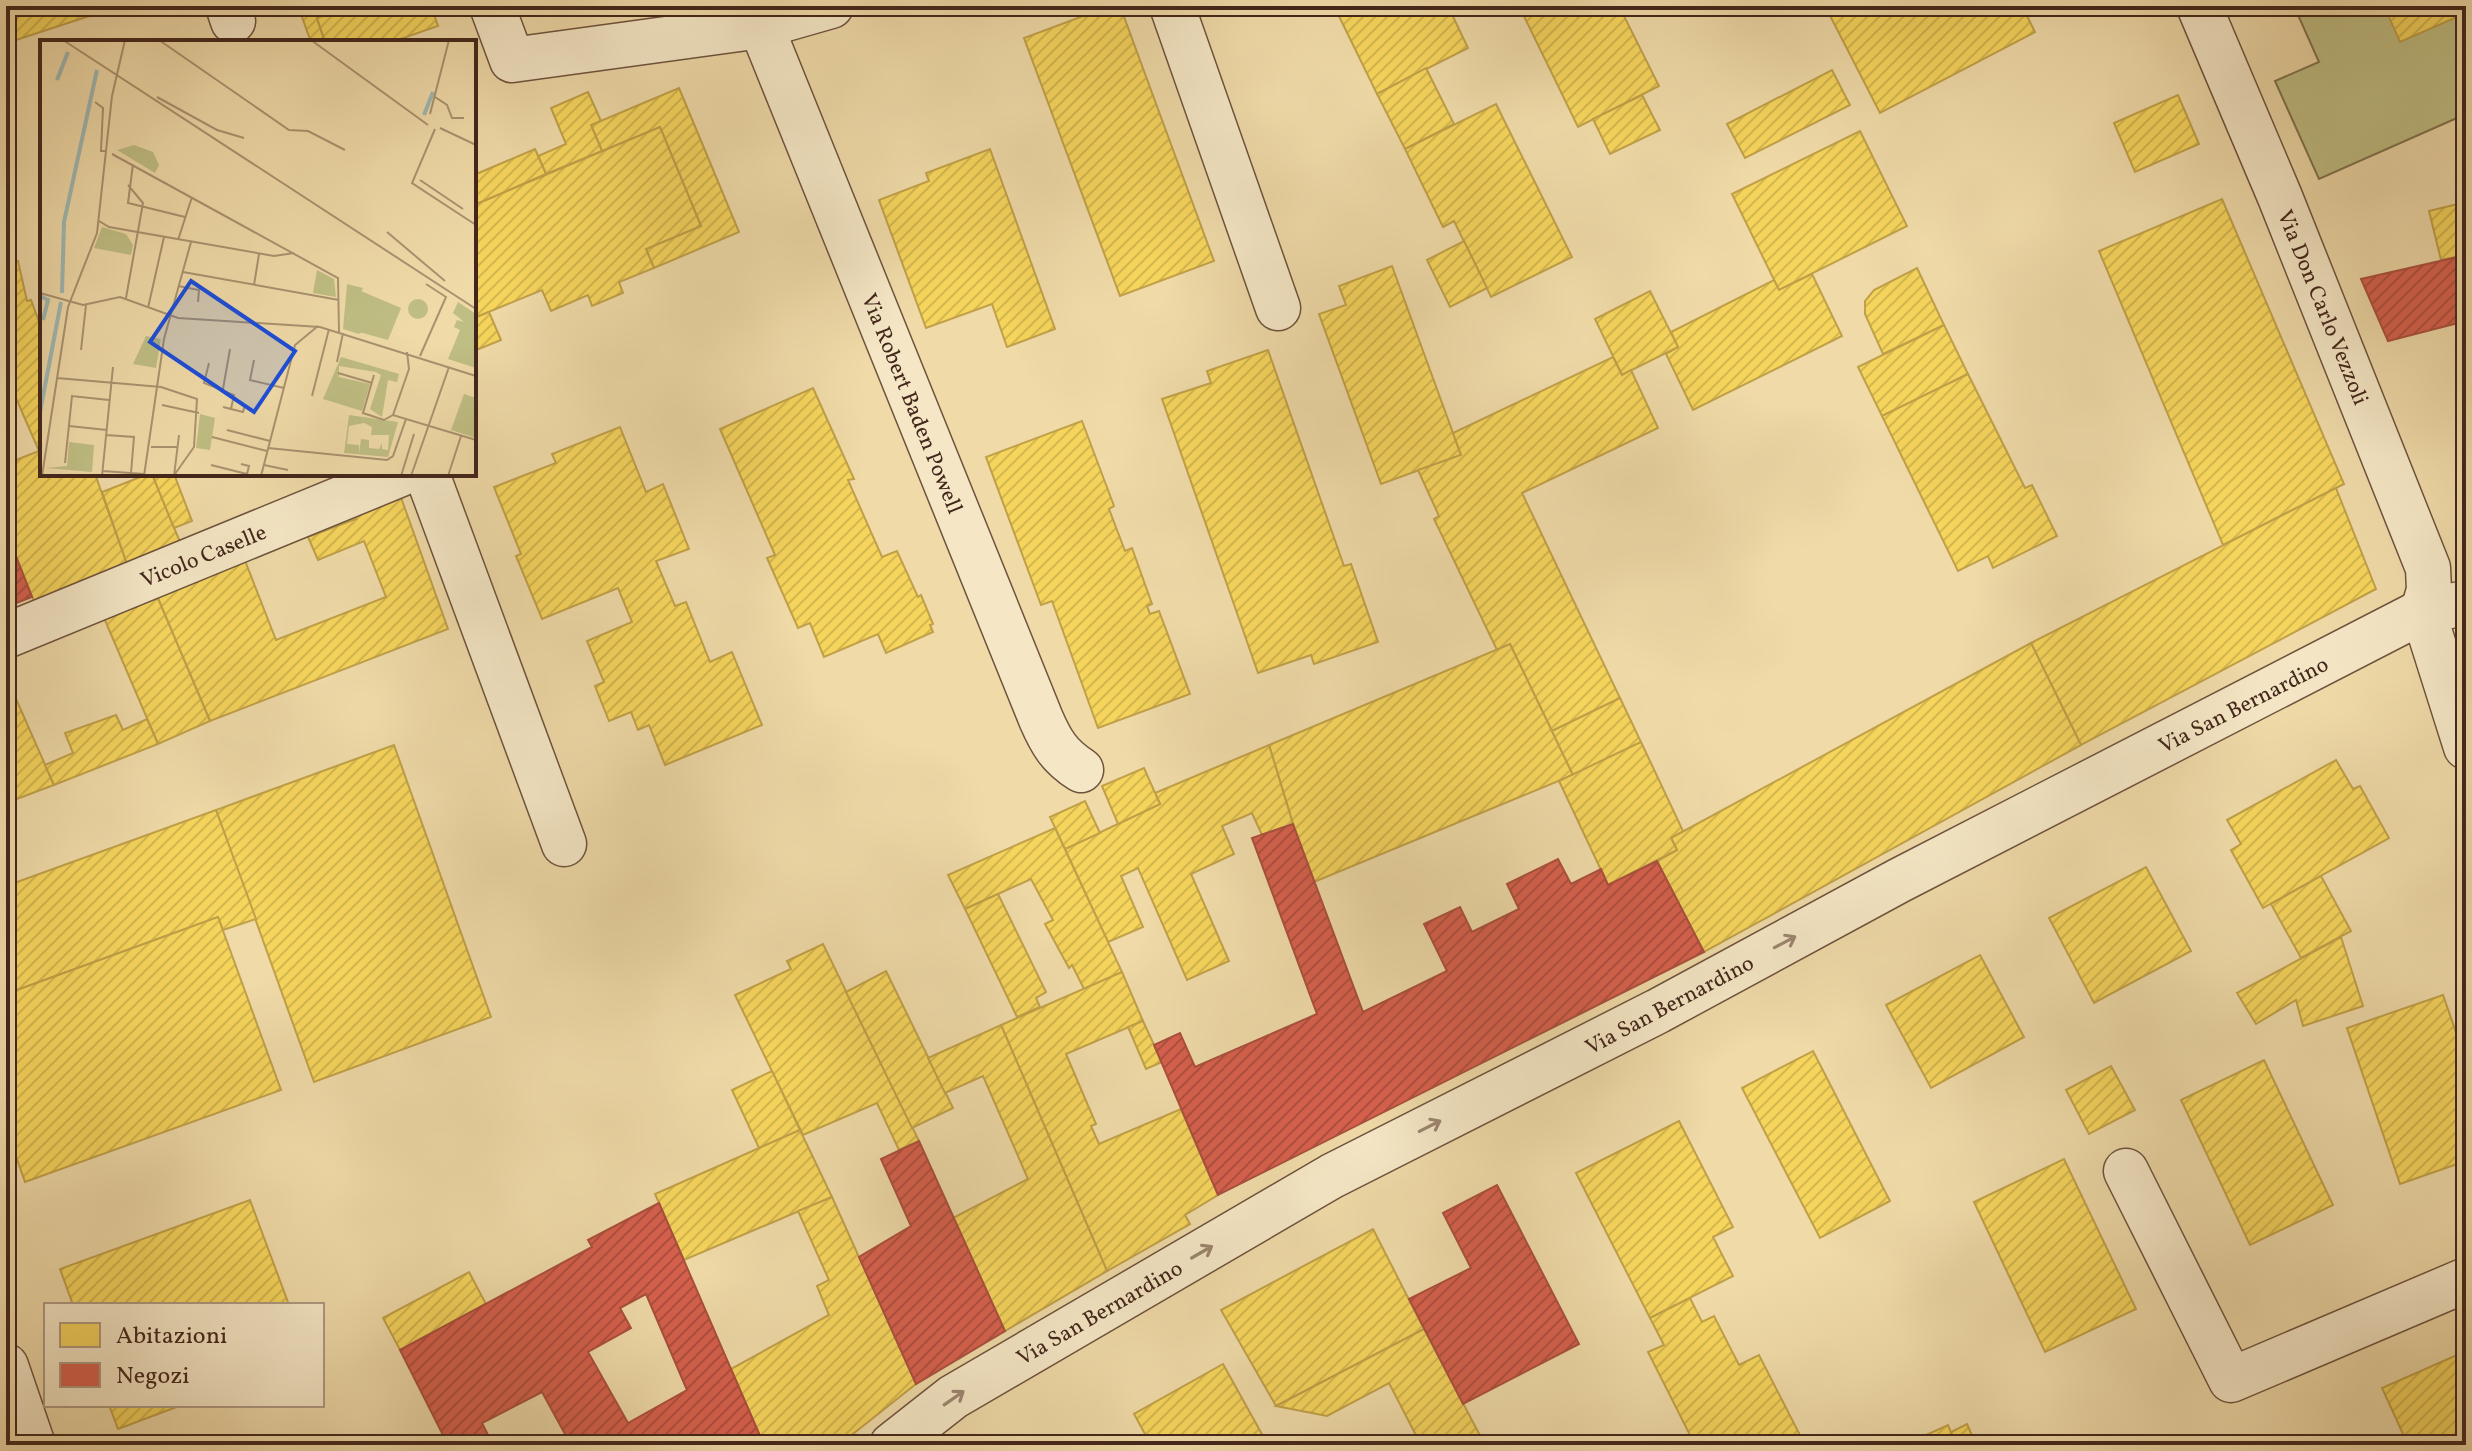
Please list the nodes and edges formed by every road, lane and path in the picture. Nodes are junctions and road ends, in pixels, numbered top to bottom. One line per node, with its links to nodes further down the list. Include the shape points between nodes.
1 (492, 6): 5 (street, via 512,60)
2 (831, 6): 5 (street)
3 (1172, 6): 6 (street)
4 (2199, 6): 10 (street, Via Don Carlo Vezzoli, via 2428,568)
5 (761, 26): 13 (street, Via Robert Baden Powell, via 1041,719 1054,748)
6 (1278, 308)
7 (396, 476): 11 (street, Vicolo Caselle)
8 (428, 476): 14 (street)
9 (2466, 603): 10 (street, Via San Bernardino)
10 (2423, 611): 12 (street); 19 (street, Via San Bernardino, one-way to 10, via 953,1397 1332,1176)
11 (6, 636)
12 (2466, 747)
13 (1081, 770)
14 (564, 844)
15 (2126, 1171): 16 (street, via 2231,1380)
16 (2466, 1280)
17 (6, 1366): 18 (street)
18 (33, 1445)
19 (892, 1445)

